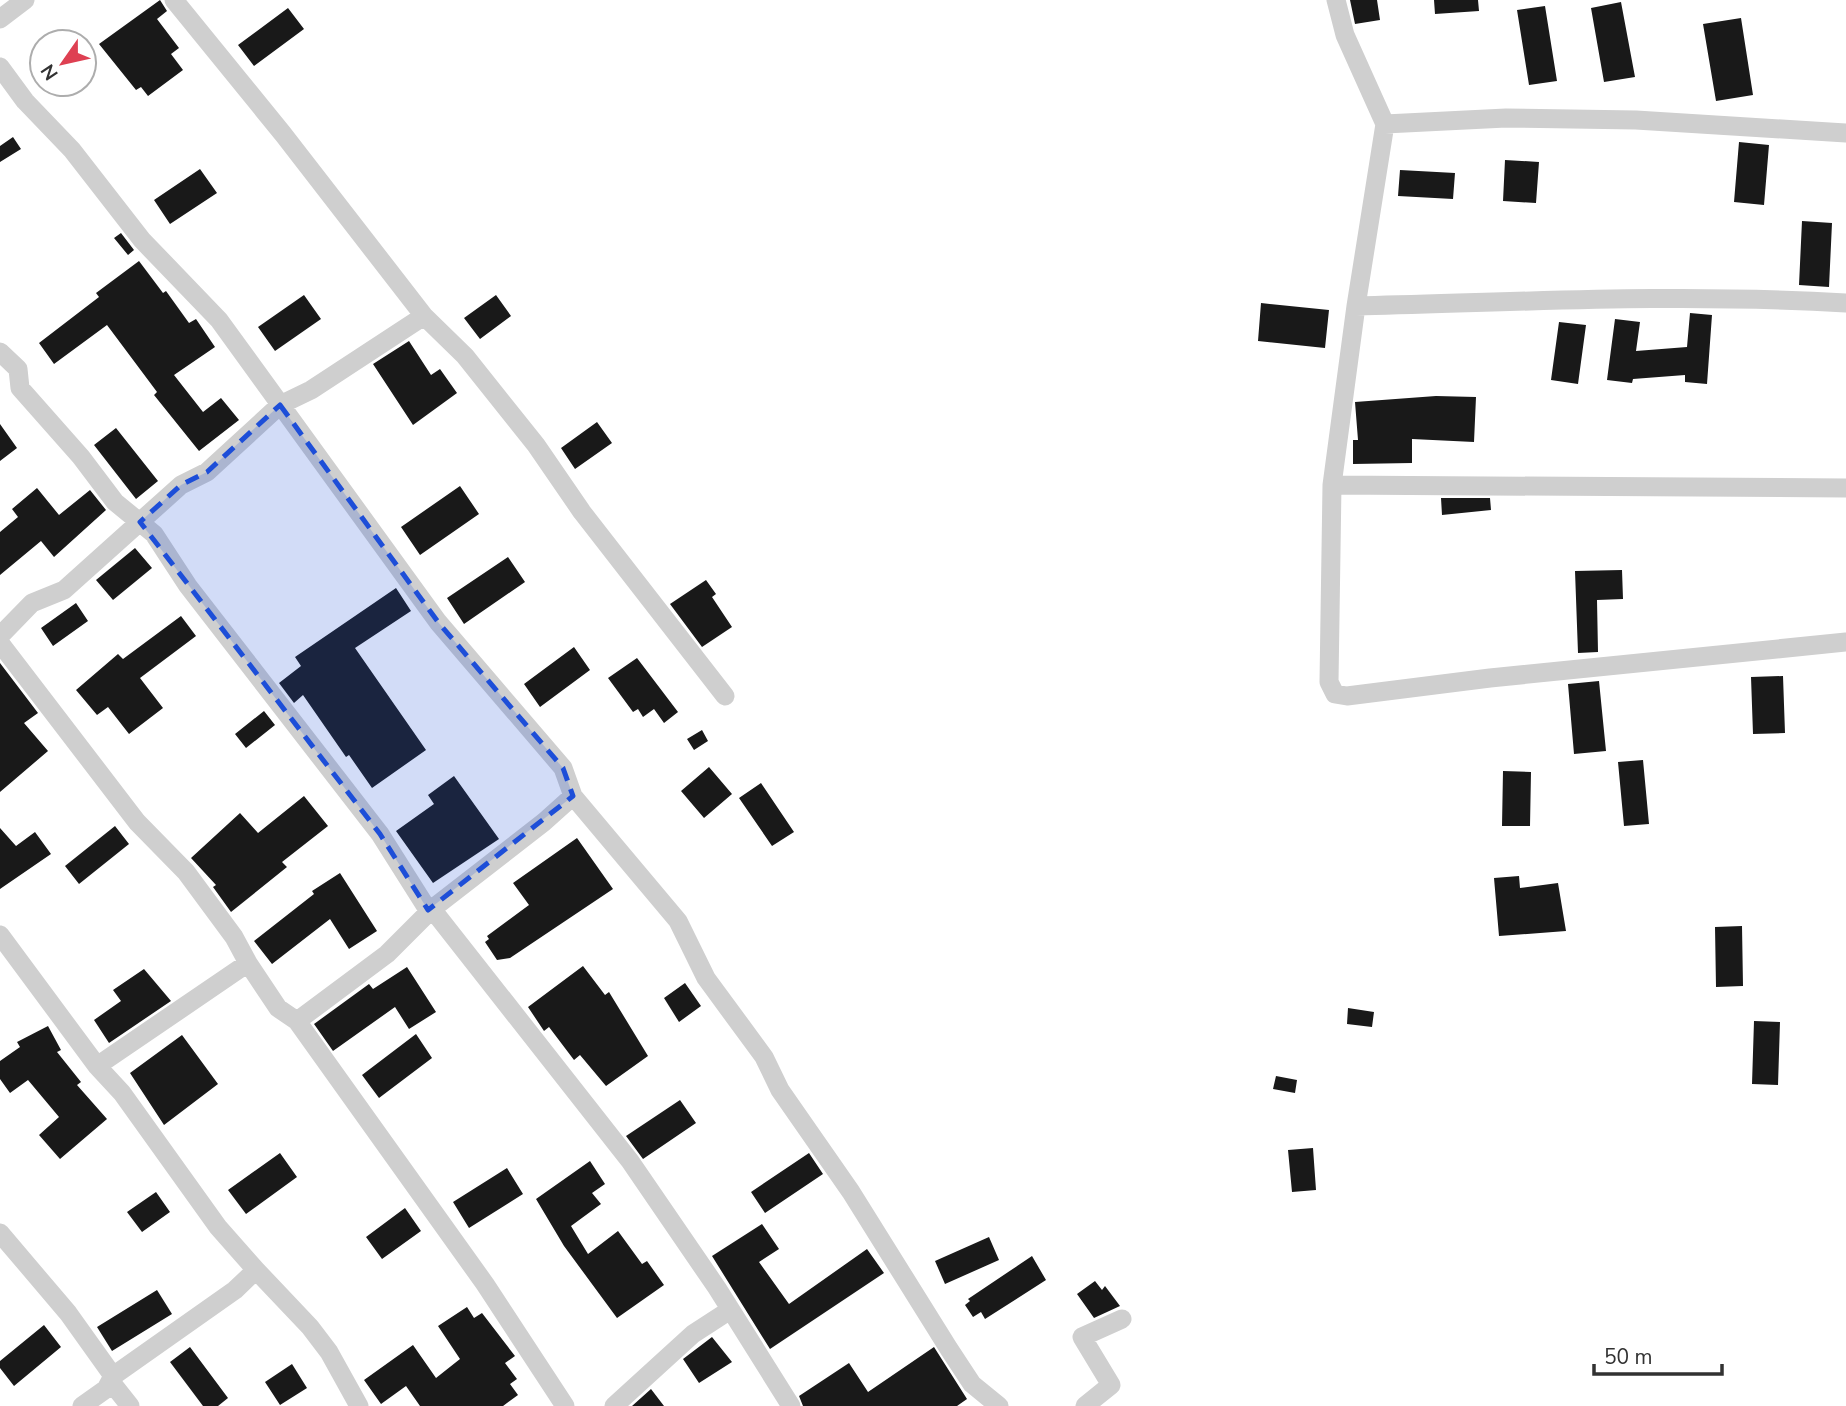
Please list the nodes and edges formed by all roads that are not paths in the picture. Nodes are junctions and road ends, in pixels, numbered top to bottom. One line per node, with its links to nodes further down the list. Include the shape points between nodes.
1 (25, 0): 4 (street)
2 (174, 0): 10 (street)
3 (1336, 0): 6 (street, via 1345,35)
4 (0, 19)
5 (0, 67): 12 (street, via 25,101 72,149 142,240 219,320)
6 (1385, 124): 7 (street, via 1506,118 1636,120); 9 (street)
7 (1846, 133)
8 (1846, 303): 9 (street, via 1604,297)
9 (1356, 306): 13 (street)
10 (424, 316): 12 (street, via 311,390); 19 (street, via 465,356 528,435)
11 (0, 352): 15 (street, via 18,369 19,388 116,502)
12 (280, 405): 15 (street, via 207,472 181,485); 20 (street, via 438,622 563,768)
13 (1332, 485): 14 (street); 17 (street, via 1329,682 1340,696)
14 (1846, 488)
15 (140, 522): 16 (street, via 64,590 32,603); 21 (street, via 154,534 188,586 380,834)
16 (0, 636)
17 (1846, 642)
18 (0, 643): 23 (street, via 137,822 186,872)
19 (725, 696)
20 (573, 796): 21 (street); 37 (street, via 677,921 706,978 764,1057 780,1090 858,1203 972,1384)
21 (430, 909): 24 (street, via 387,954); 28 (street, via 630,1161)
22 (0, 935): 25 (street)
23 (248, 963): 24 (street, via 278,1007); 25 (street)
24 (297, 1021): 34 (street, via 485,1284)
25 (97, 1066): 27 (street, via 122,1093 218,1227)
26 (0, 1233): 30 (street, via 68,1313)
27 (256, 1270): 30 (street); 33 (street, via 329,1352)
28 (730, 1310): 35 (street, via 693,1334); 36 (street)
29 (1122, 1319): 38 (street, via 1082,1336 1111,1385)
30 (112, 1379): 31 (street); 32 (street)
31 (82, 1406)
32 (130, 1406)
33 (359, 1406)
34 (565, 1406)
35 (614, 1406)
36 (790, 1406)
37 (999, 1406)
38 (1085, 1406)

